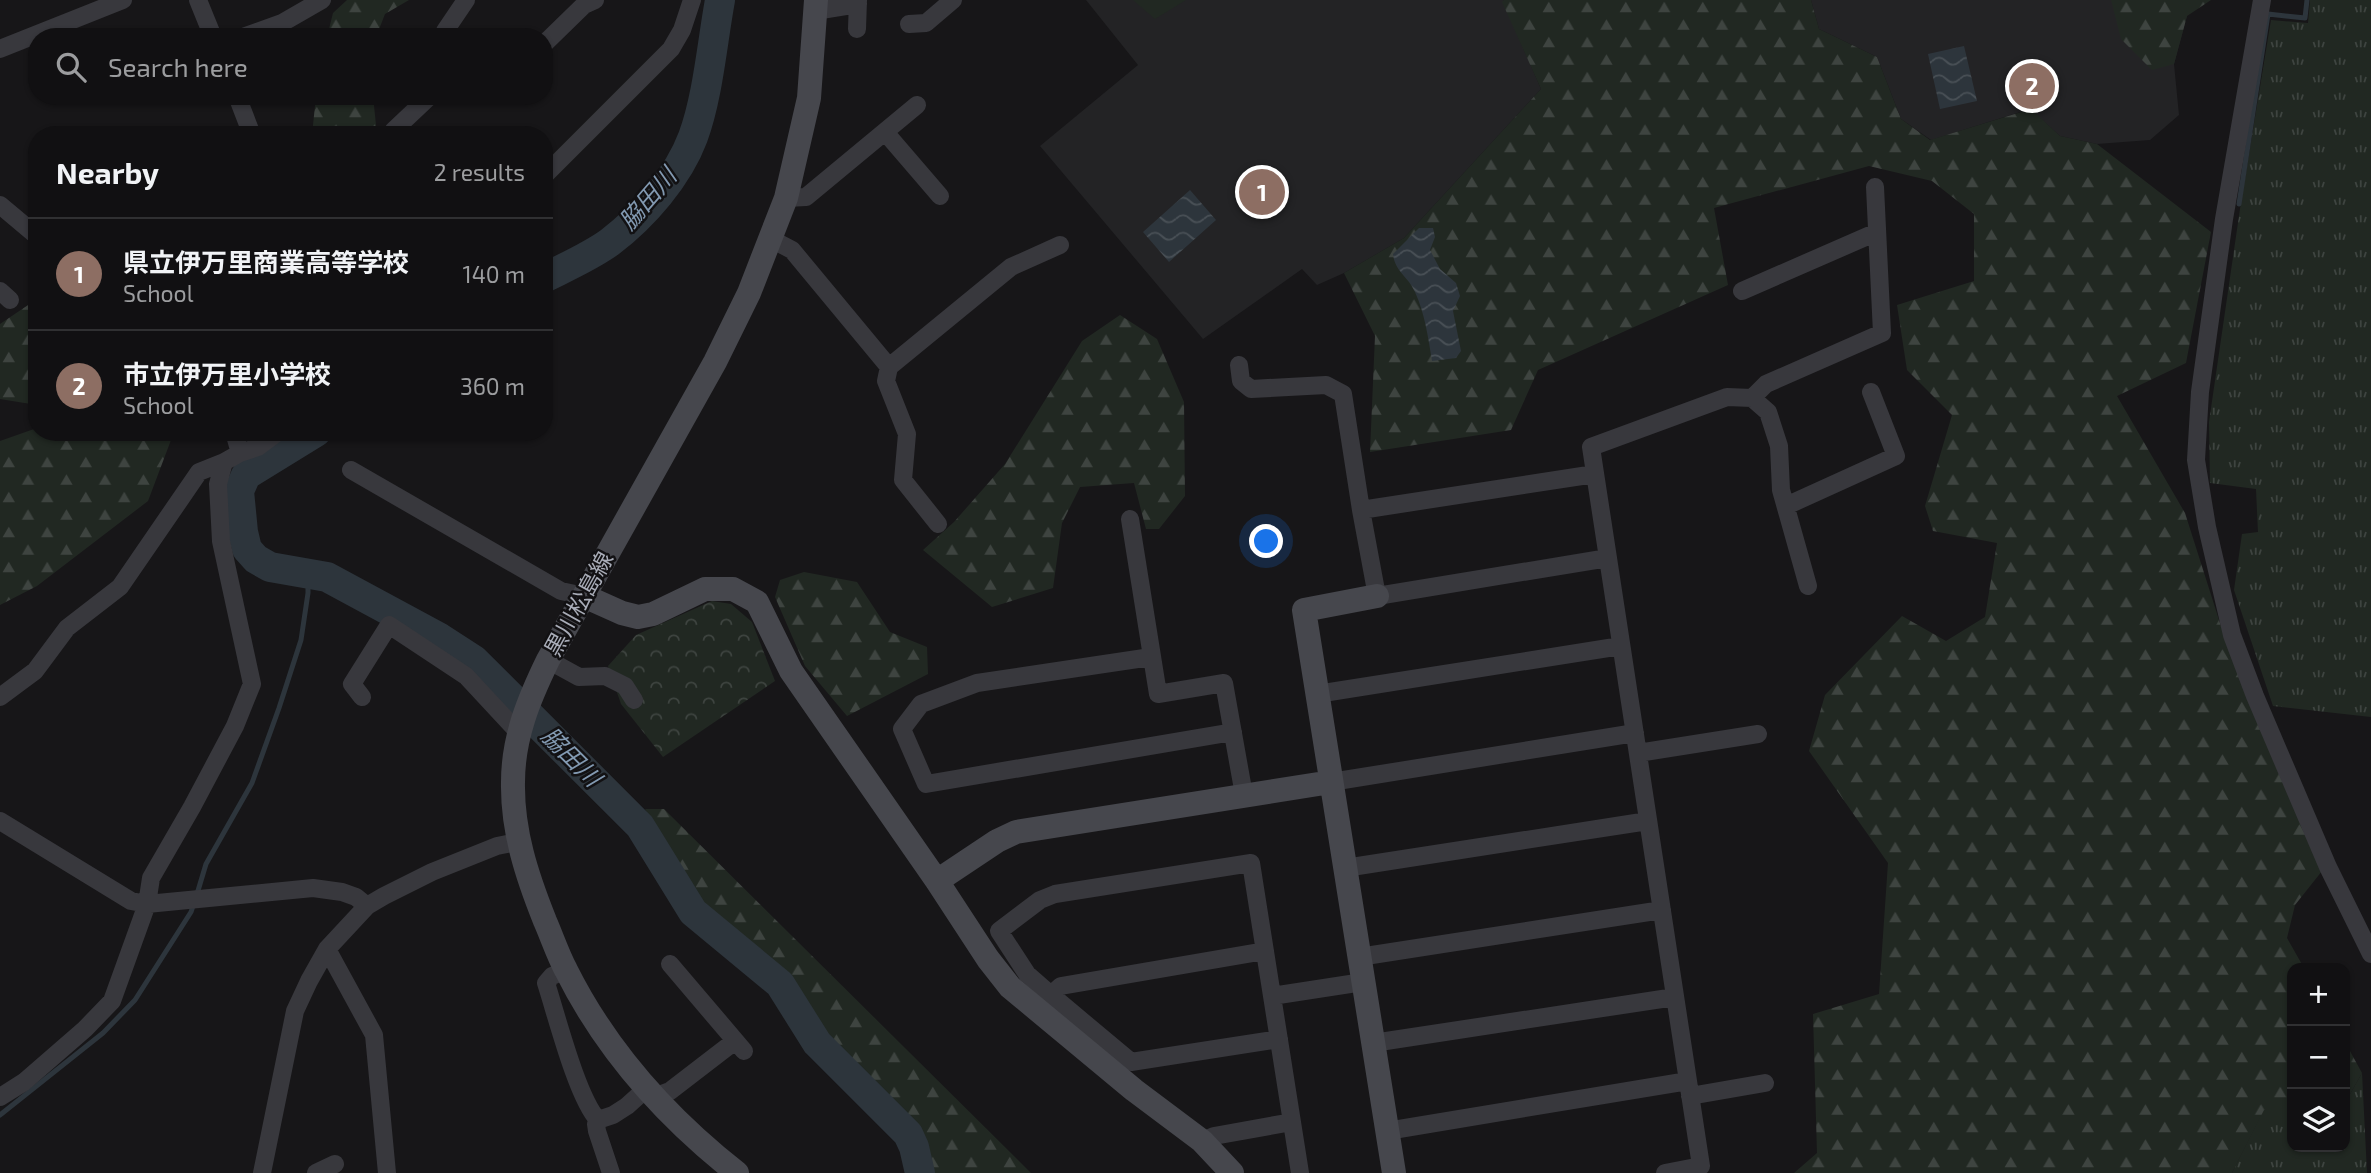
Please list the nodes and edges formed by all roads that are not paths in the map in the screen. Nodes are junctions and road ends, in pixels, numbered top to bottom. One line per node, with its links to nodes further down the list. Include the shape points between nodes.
1 (124, 0): 12 (street)
2 (198, 0): 13 (street)
3 (322, 0): 14 (street)
4 (466, 0): 15 (street)
5 (595, 0): 17 (street)
6 (692, 0): 26 (street, via 671,49)
7 (953, 0): 11 (street, via 926,23)
8 (2262, 0): 77 (street, via 2224,219 2200,392 2196,460 2232,635 2328,867)
9 (858, 2): 10 (street); 16 (street)
10 (815, 5): 29 (street, 黒川松島線, via 809,98)
11 (909, 24)
12 (53, 28)
13 (209, 28)
14 (268, 28)
15 (447, 28)
16 (857, 29)
17 (553, 35)
18 (28, 38): 19 (street)
19 (0, 49)
20 (240, 105): 23 (street)
21 (420, 105): 24 (street)
22 (917, 105): 25 (street)
23 (249, 126)
24 (398, 126)
25 (884, 131): 28 (street); 29 (street, via 806,197)
26 (553, 167)
27 (1875, 187): 32 (street)
28 (940, 196)
29 (786, 198): 33 (street, 黒川松島線)
30 (0, 205): 31 (street)
31 (28, 228)
32 (1877, 232): 35 (street); 39 (street, via 1882,333 1766,384)
33 (771, 239): 37 (street, via 792,250); 52 (street, 黒川松島線, via 715,362)
34 (1060, 245): 37 (street, via 1011,267)
35 (1742, 291)
36 (1239, 365): 47 (street, via 1241,381 1251,389 1326,385 1343,394)
37 (889, 367): 49 (street, via 886,381 907,434 903,480)
38 (1871, 392): 46 (street, via 1896,456)
39 (1752, 398): 45 (street, via 1727,397 1591,447); 46 (street, via 1768,412 1776,435)
40 (237, 441): 42 (street)
41 (266, 441): 42 (street)
42 (240, 453): 43 (street)
43 (224, 463): 58 (street, via 199,472 120,587 67,628 35,671); 73 (street, via 218,484 222,541 252,684 235,726 151,878)
44 (351, 470): 52 (street, via 561,591)
45 (1595, 474): 47 (street); 50 (street)
46 (1786, 506): 51 (street)
47 (1361, 510): 53 (street)
48 (1130, 519): 55 (street)
49 (937, 524)
50 (1608, 558): 53 (street); 54 (street)
51 (1808, 586)
52 (584, 596): 56 (street, 黒川松島線); 72 (street, via 638,617 705,589 733,589 757,602 792,671)
53 (1377, 596): 57 (street, via 1304,610)
54 (1621, 646): 57 (street); 63 (street)
55 (1151, 657): 62 (street, via 1158,694 1224,683); 62 (street, via 977,684 921,704 902,729 926,784)
56 (548, 660): 60 (street, via 579,677 605,676 625,686); 61 (street, 黒川松島線, via 528,700)
57 (1317, 694): 66 (street)
58 (0, 697)
59 (362, 697): 61 (street, via 352,684 389,625 466,676)
60 (634, 700)
61 (519, 732): 70 (street, 黒川松島線, via 513,781)
62 (1233, 732): 67 (street)
63 (1635, 733): 65 (street); 66 (street)
64 (1758, 734): 65 (street)
65 (1638, 753): 69 (street)
66 (1331, 782): 67 (street); 71 (street)
67 (1244, 795): 72 (street, via 1016,832)
68 (0, 821): 73 (street, via 131,901)
69 (1648, 821): 71 (street); 75 (street)
70 (517, 842): 74 (street, via 432,872); 81 (street, 黒川松島線)
71 (1345, 868): 79 (street)
72 (937, 881): 95 (street, via 1010,987)
73 (147, 904): 74 (street, via 313,888 342,892); 91 (street, via 112,1001 65,1047)
74 (367, 906): 76 (street)
75 (1661, 910): 79 (street); 85 (street)
76 (327, 949): 97 (street, via 295,1011); 99 (street, via 374,1035)
77 (2370, 949)
78 (1265, 951): 83 (street, via 1061,986); 83 (street, via 1251,863 1055,894 999,931 1027,974); 84 (street)
79 (1359, 957): 82 (street)
80 (670, 964): 90 (street, via 739,1046 670,1091)
81 (566, 970): 90 (street, 黒川松島線, via 605,1035); 92 (street, via 546,984 578,1082)
82 (1363, 982): 84 (street); 87 (street)
83 (1051, 995): 86 (street, via 1131,1062)
84 (1272, 996): 86 (street)
85 (1675, 997): 87 (street); 89 (street)
86 (1279, 1039): 93 (street)
87 (1373, 1043): 94 (street)
88 (1765, 1083): 89 (street)
89 (1689, 1089): 94 (street); 105 (street, via 1700,1167)
90 (650, 1093): 92 (street); 101 (street, 黒川松島線, via 701,1145)
91 (0, 1097)
92 (598, 1120): 100 (street, via 597,1131)
93 (1292, 1122): 95 (street); 103 (street)
94 (1387, 1131): 104 (street)
95 (1202, 1141): 102 (street)
96 (335, 1164): 98 (street)
97 (262, 1173)
98 (317, 1173)
99 (387, 1173)
100 (611, 1173)
101 (737, 1173)
102 (1232, 1173)
103 (1300, 1173)
104 (1394, 1173)
105 (1665, 1173)

